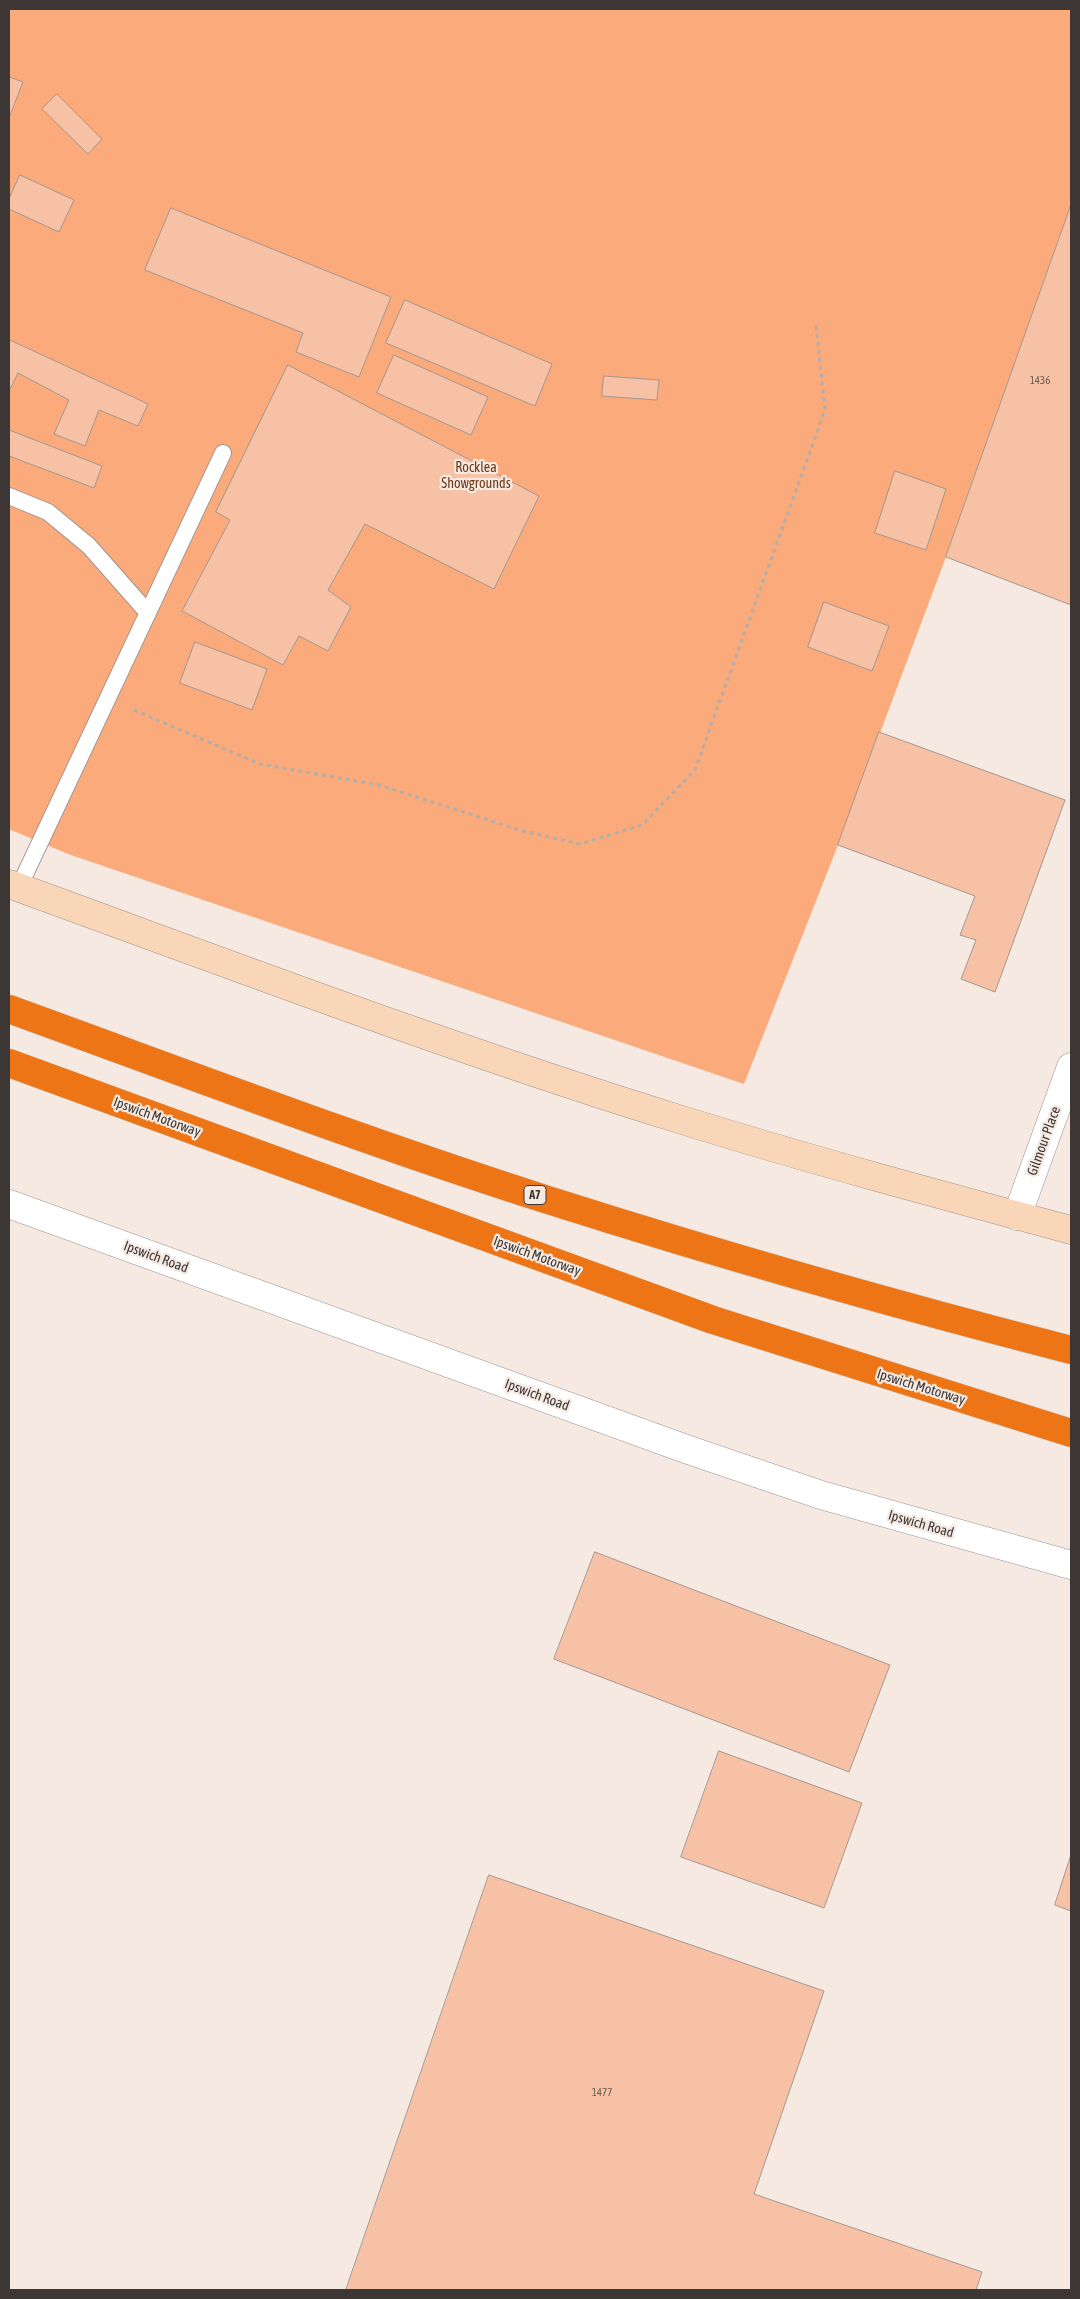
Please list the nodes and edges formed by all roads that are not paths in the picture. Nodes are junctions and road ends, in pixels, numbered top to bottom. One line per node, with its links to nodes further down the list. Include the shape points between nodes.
1 (223, 452): 3 (lane)
2 (9, 496): 3 (lane, via 48,512 90,546)
3 (148, 613): 4 (lane)
4 (14, 885): 9 (street, via 487,1056 699,1126)
5 (9, 1008): 11 (highway, A7, via 333,1126 547,1199 760,1264)
6 (9, 1063): 12 (highway, Ipswich Motorway, via 713,1320)
7 (1071, 1067): 9 (street, Gilmour Place)
8 (9, 1204): 13 (street, Ipswich Road, via 821,1495)
9 (1018, 1216): 10 (street)
10 (1071, 1230)
11 (1071, 1350)
12 (1071, 1433)
13 (1071, 1565)

